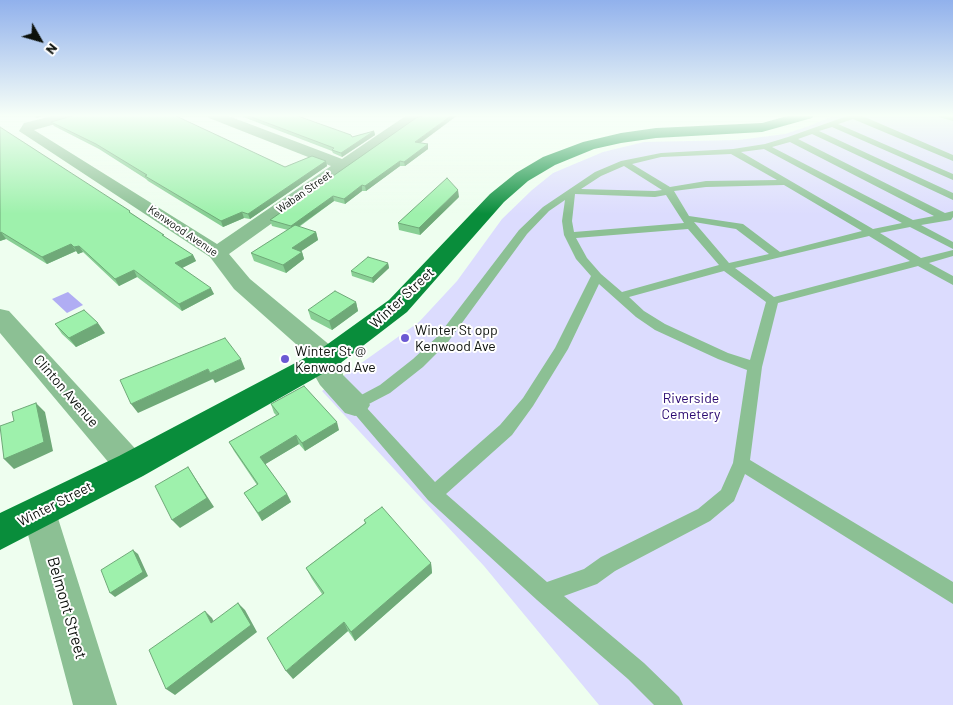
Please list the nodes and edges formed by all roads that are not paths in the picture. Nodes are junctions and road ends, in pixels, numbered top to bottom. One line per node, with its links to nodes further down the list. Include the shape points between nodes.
1 (50, 148): 26 (street, Kenwood Avenue)
2 (299, 148): 14 (street)
3 (368, 148): 14 (street, Waban Street)
4 (582, 148): 36 (main road, Winter Street, via 549,161 522,177 497,198 398,306)
5 (753, 148): 11 (lane)
6 (769, 148): 22 (lane)
7 (809, 148): 20 (lane)
8 (858, 148): 19 (lane)
9 (887, 148): 15 (lane)
10 (930, 148): 12 (lane)
11 (733, 151): 13 (lane, via 661,155); 16 (lane)
12 (953, 158)
13 (624, 163): 17 (lane); 18 (lane)
14 (343, 165): 26 (street, Waban Street)
15 (953, 177)
16 (786, 182): 17 (lane, via 706,184); 23 (lane)
17 (668, 190): 18 (lane, via 655,194); 21 (lane)
18 (571, 191): 24 (lane, via 567,222); 38 (lane, via 546,208 523,232 443,339 385,389)
19 (953, 197)
20 (950, 218): 22 (lane)
21 (688, 222): 24 (lane); 28 (lane, via 738,226); 30 (lane)
22 (909, 224): 23 (lane); 25 (lane)
23 (871, 232): 28 (lane); 29 (lane)
24 (569, 235): 31 (lane, via 582,259)
25 (953, 246)
26 (217, 253): 36 (street, Kenwood Avenue, via 242,284)
27 (953, 253): 29 (lane)
28 (778, 256): 30 (lane)
29 (919, 262): 32 (lane); 34 (lane)
30 (726, 267): 33 (lane); 34 (lane)
31 (597, 276): 33 (lane); 41 (lane, via 561,349 528,402 506,430)
32 (953, 281)
33 (620, 296): 37 (lane, via 660,327 723,356)
34 (772, 301): 37 (lane)
35 (2, 322): 40 (street, Clinton Avenue)
36 (328, 358): 38 (street, via 330,378); 40 (main road, Winter Street)
37 (755, 366): 39 (lane)
38 (355, 405): 41 (lane)
39 (740, 462): 44 (lane, via 728,494 704,516 608,564 590,577); 45 (lane)
40 (131, 466): 42 (main road, Winter Street)
41 (434, 494): 44 (lane)
42 (39, 512): 43 (main road, Winter Street); 46 (street, Belmont Street)
43 (0, 532)
44 (544, 593): 47 (lane, via 636,671)
45 (953, 594)
46 (94, 705)
47 (670, 705)

